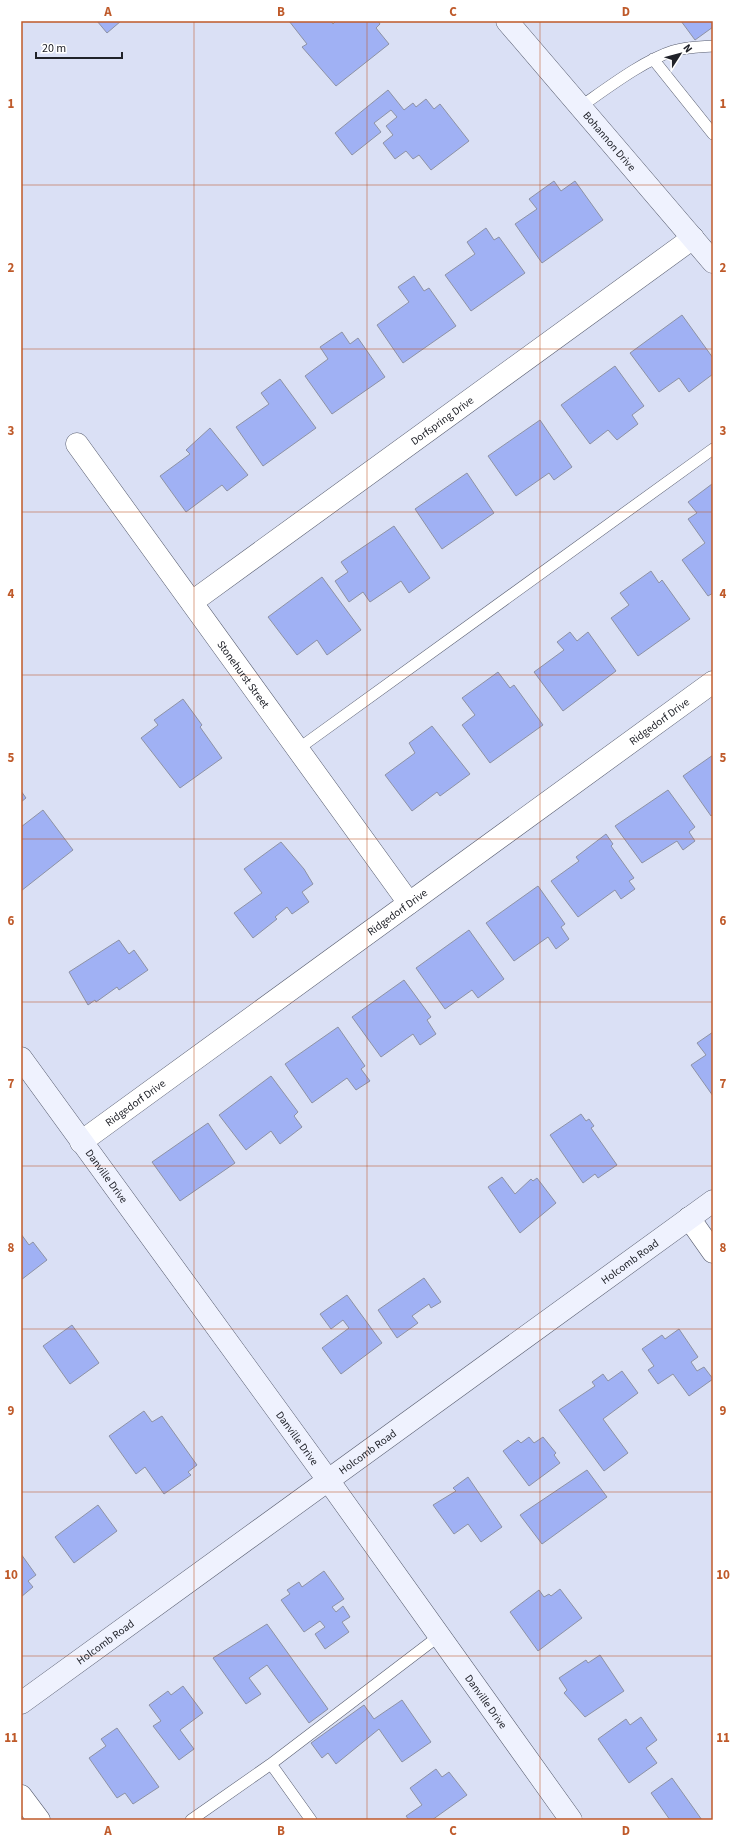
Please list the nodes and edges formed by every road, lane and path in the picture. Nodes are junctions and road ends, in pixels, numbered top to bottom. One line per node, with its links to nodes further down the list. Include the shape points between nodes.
1 (507, 21): 4 (street, Bohannon Drive)
2 (713, 46): 3 (lane, via 672,51)
3 (653, 59): 4 (lane); 5 (lane)
4 (580, 107): 6 (street, Bohannon Drive)
5 (713, 134)
6 (693, 238): 7 (street, Bohannon Drive); 10 (street, Dorfspring Drive)
7 (713, 262)
8 (77, 444): 10 (street, Stonehurst Street)
9 (713, 449): 12 (lane)
10 (192, 602): 12 (street, Stonehurst Street)
11 (713, 682): 13 (street, Ridgedorf Drive)
12 (298, 749): 13 (street, Stonehurst Street)
13 (409, 904): 15 (street, Ridgedorf Drive)
14 (21, 1058): 15 (street, Danville Drive)
15 (81, 1142): 19 (street, Danville Drive)
16 (713, 1200): 17 (street, Holcomb Road)
17 (689, 1218): 18 (street); 19 (street, Holcomb Road)
18 (713, 1252)
19 (328, 1480): 20 (street, Danville Drive); 21 (street, Holcomb Road)
20 (439, 1636): 22 (lane); 27 (street, Danville Drive)
21 (21, 1703)
22 (271, 1764): 25 (lane); 26 (lane)
23 (21, 1796): 24 (street)
24 (39, 1820)
25 (191, 1820)
26 (311, 1820)
27 (571, 1820)

